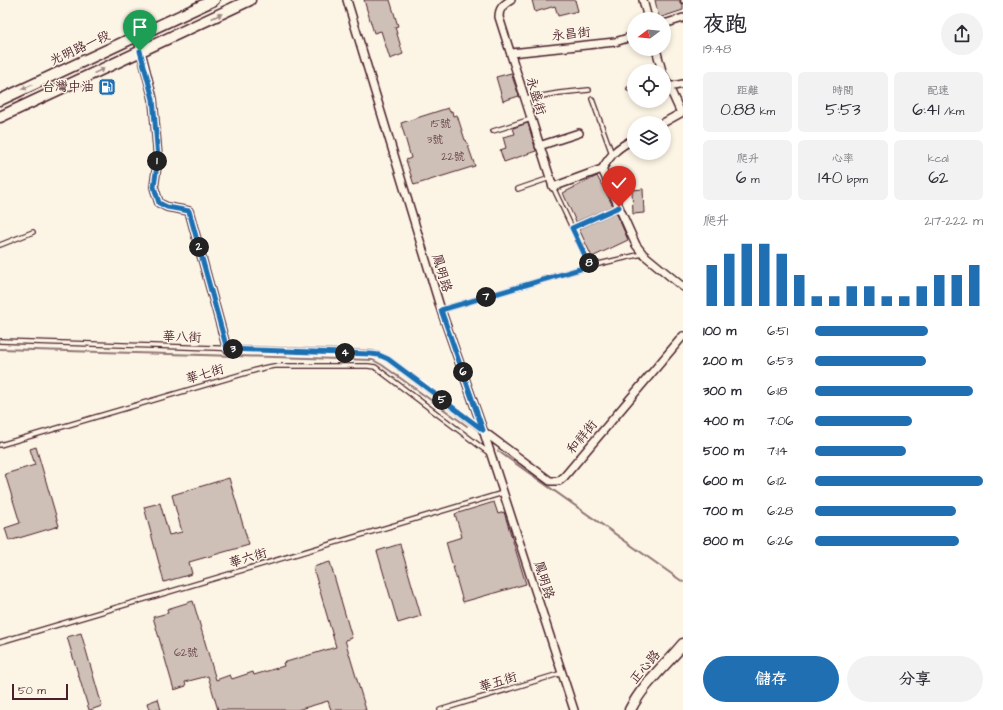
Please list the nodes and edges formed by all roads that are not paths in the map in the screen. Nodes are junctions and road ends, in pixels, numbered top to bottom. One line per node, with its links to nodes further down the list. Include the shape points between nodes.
1 (214, 0): 9 (street, 光明路一段)
2 (250, 0): 11 (street, one-way to 2)
3 (347, 0): 42 (street, 鳳明路)
4 (511, 0): 12 (street, 永盛街, via 499,10)
5 (643, 0): 6 (street)
6 (646, 12)
7 (683, 18): 8 (street)
8 (671, 22)
9 (137, 36): 11 (street); 13 (street, 光明路一段)
10 (627, 38): 12 (street, 永昌街, via 615,42)
11 (140, 51): 15 (street, one-way to 11); 45 (street, via 153,99 158,158 154,187 159,203 189,211)
12 (511, 53): 19 (street, 永盛街)
13 (59, 72): 15 (street); 21 (street, 光明路一段, one-way to 21)
14 (683, 84): 16 (street)
15 (66, 86): 23 (street)
16 (671, 87)
17 (589, 90): 19 (lane)
18 (671, 91): 22 (street)
19 (525, 99): 24 (street, 永盛街)
20 (592, 99): 30 (lane)
21 (0, 100)
22 (682, 114): 25 (street)
23 (0, 117)
24 (531, 119): 26 (lane); 29 (street, 永盛街)
25 (671, 119)
26 (493, 131)
27 (579, 133): 29 (street)
28 (627, 143): 30 (street)
29 (539, 146): 32 (street, 永盛街)
30 (612, 154): 31 (street)
31 (602, 169): 33 (street); 35 (street)
32 (550, 178): 33 (street, 永盛街); 34 (lane)
33 (553, 187): 36 (lane)
34 (518, 189)
35 (619, 207): 36 (lane); 39 (street, via 636,245)
36 (572, 228): 40 (lane)
37 (33, 232): 38 (lane)
38 (0, 245)
39 (643, 254): 40 (lane); 41 (street)
40 (590, 266): 42 (lane)
41 (683, 287)
42 (441, 310): 46 (street, 鳳明路)
43 (683, 336): 46 (street, 和祥街, via 559,481 550,481)
44 (0, 341): 45 (lane, 華八街)
45 (227, 349): 46 (lane, 華八街, via 379,355 388,359)
46 (483, 430): 48 (street, 鳳明路)
47 (0, 445): 48 (lane, 華七街, via 264,368 368,366 375,367)
48 (490, 453): 49 (street, 鳳明路)
49 (502, 493): 50 (lane, 華六街); 52 (street, 鳳明路)
50 (0, 642)
51 (683, 645): 55 (street, 正心路, via 652,677)
52 (562, 672): 53 (lane, 華五街); 54 (street, 鳳明路)
53 (440, 710)
54 (574, 710)
55 (630, 710)

